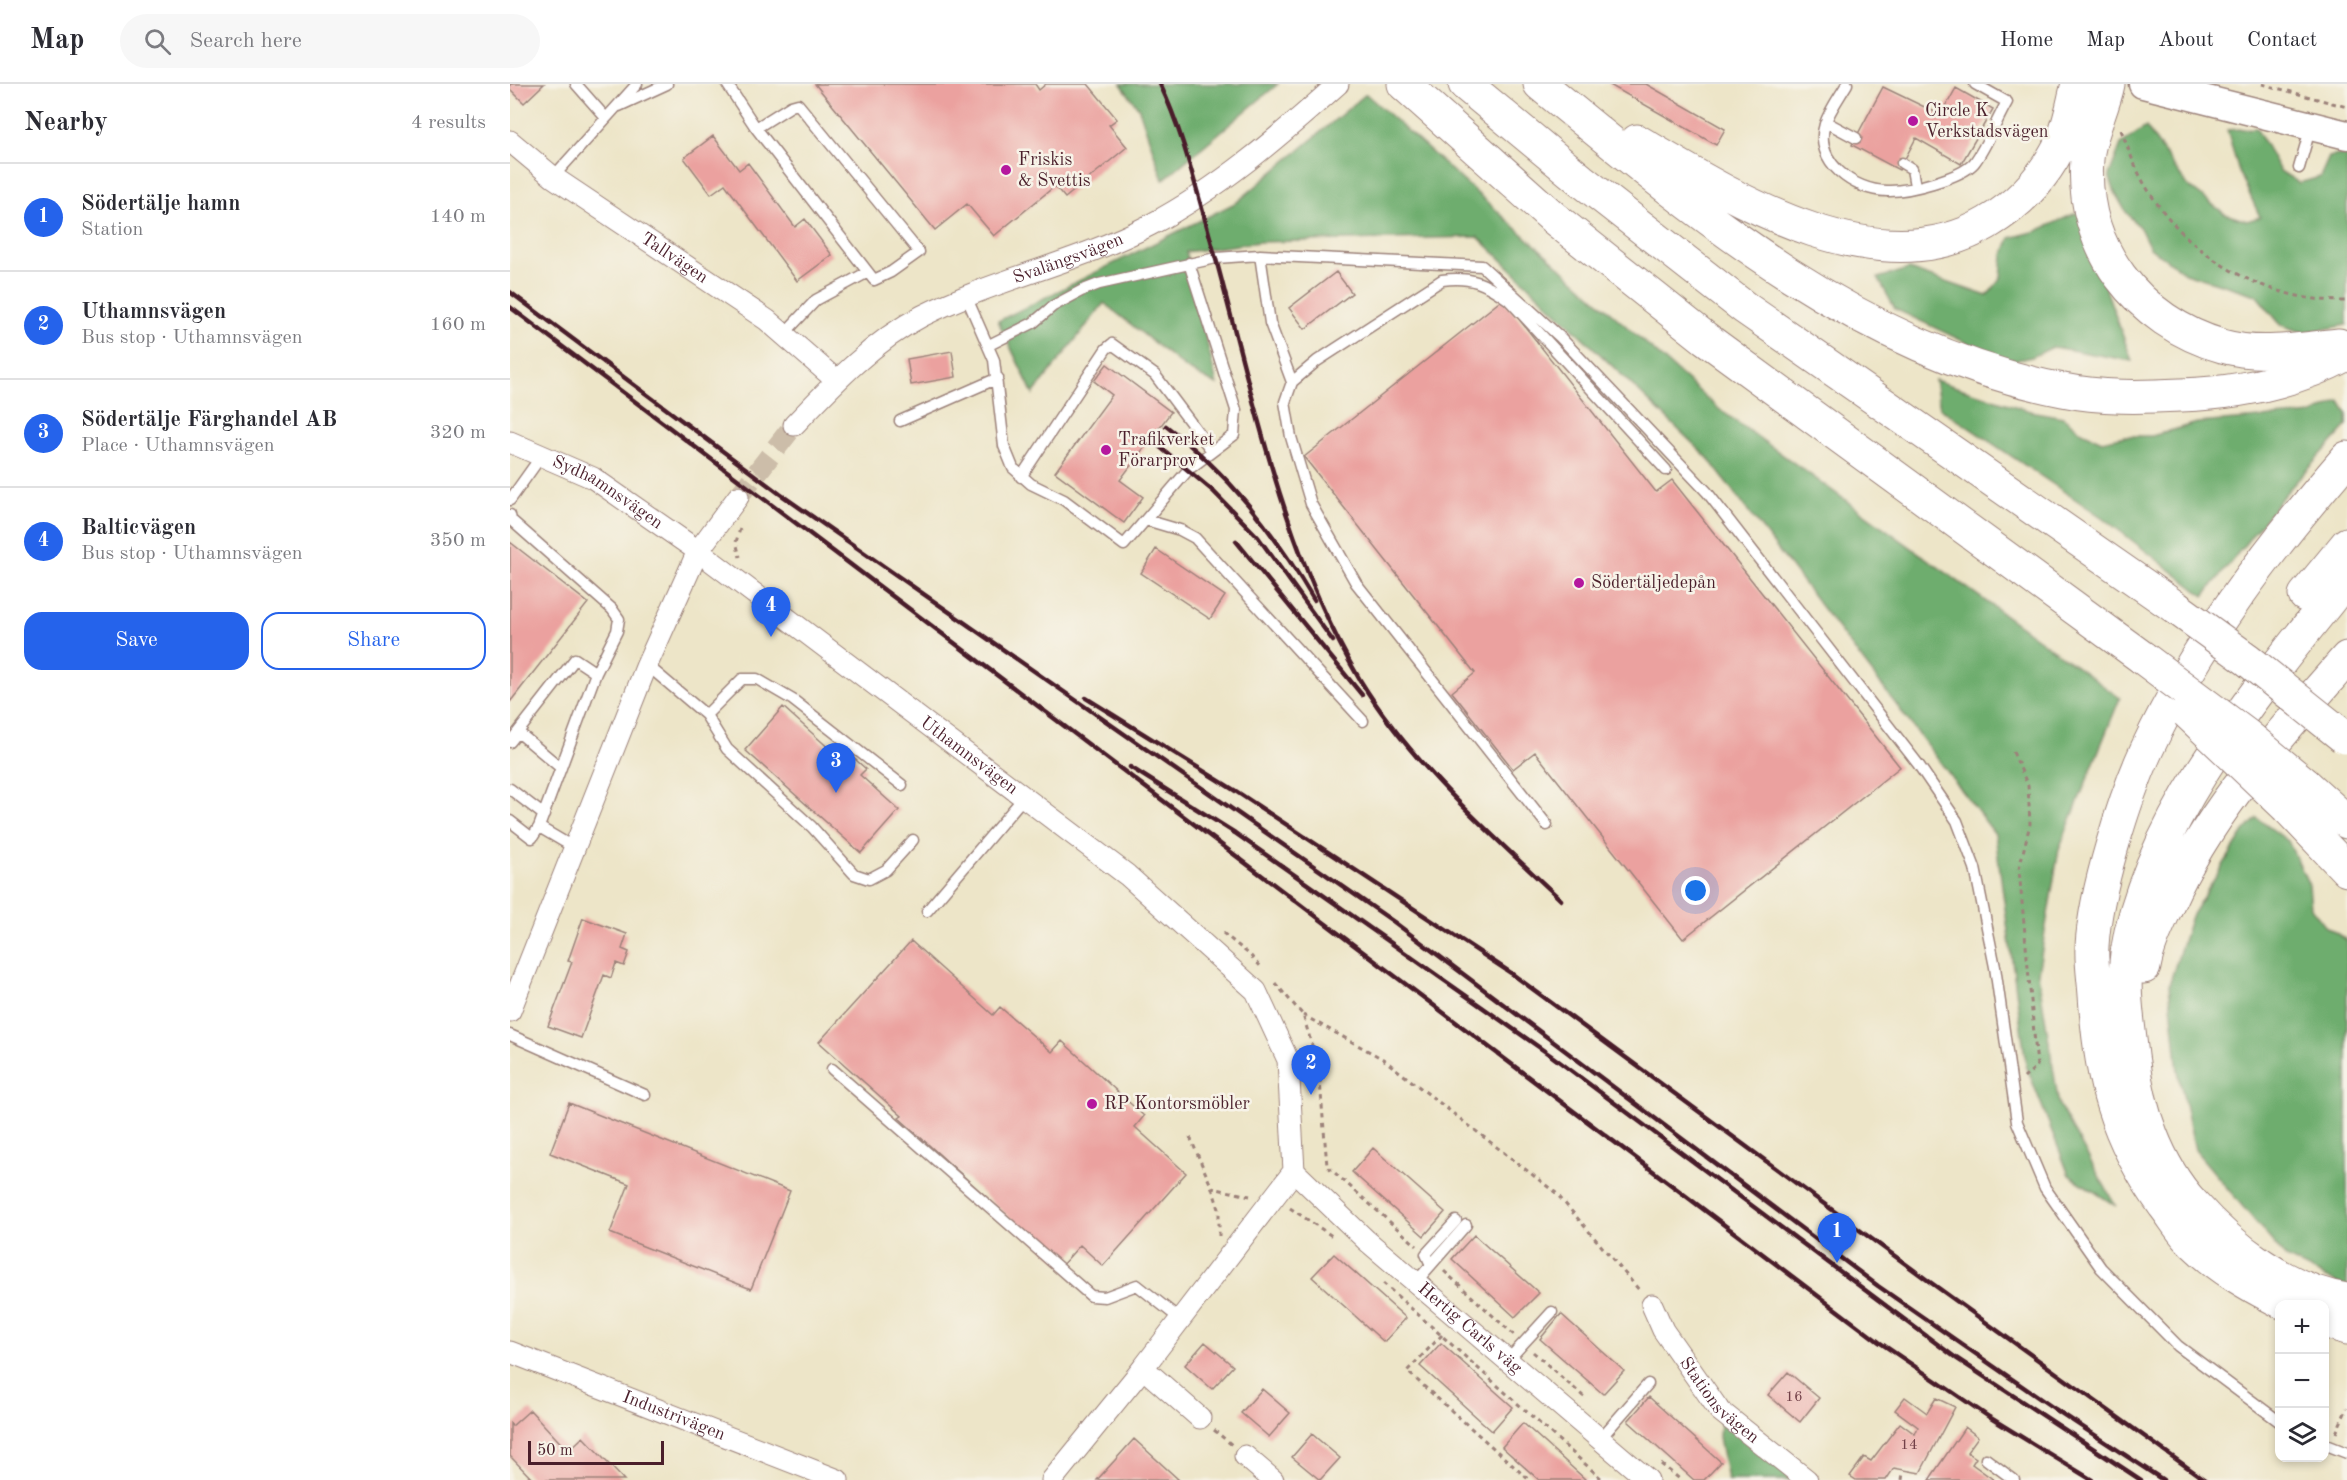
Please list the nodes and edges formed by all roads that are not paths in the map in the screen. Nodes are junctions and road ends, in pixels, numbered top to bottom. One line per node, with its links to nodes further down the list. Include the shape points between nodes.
1 (576, 84): 15 (lane)
2 (637, 84): 15 (lane)
3 (668, 84): 15 (lane)
4 (727, 84): 19 (lane)
5 (1338, 84): 30 (street, Svalängsvägen, via 1261,150 1177,210 1111,243)
6 (1465, 84): 59 (highway, bridge, via 1745,308 2175,607)
7 (1540, 84): 10 (highway, via 1671,161 1772,214 1824,234 1880,246 1934,244 1975,230 2013,208 2043,174 2063,139); 34 (highway, via 1627,156 1796,278 1886,330 1978,369 2064,391 2140,398 2223,393 2279,381)
8 (1847, 84): 17 (lane)
9 (1976, 84): 26 (lane, via 2007,102 1973,164 1947,178)
10 (2078, 84)
11 (2108, 84): 32 (highway, via 2087,157 2088,205 2099,241 2116,274 2144,305 2179,330 2223,346 2273,352)
12 (2144, 84): 18 (main road)
13 (2220, 84): 16 (main road)
14 (1407, 87): 64 (highway, bridge, via 1555,219 1705,338 2246,735)
15 (609, 113): 25 (lane)
16 (2347, 117)
17 (1826, 122): 21 (lane); 26 (lane, via 1825,155 1839,172 1887,192)
18 (2311, 126): 20 (main road); 24 (lane)
19 (756, 128): 29 (lane); 29 (lane, via 798,104 919,252 874,280)
20 (2347, 135)
21 (1856, 138)
22 (510, 141): 25 (street, Tallvägen)
23 (1902, 164): 26 (lane, via 1912,169)
24 (2299, 168)
25 (553, 177): 31 (street, Tallvägen)
26 (1915, 186)
27 (1260, 255): 28 (lane); 37 (lane, via 1270,323); 96 (lane, via 1482,266 1560,337 1707,492 1918,764 1957,821 1976,868 2017,1122 2045,1188 2101,1268 2178,1346)
28 (1189, 263): 33 (lane, via 1081,291 1026,327); 41 (lane, via 1236,410 1234,435)
29 (868, 272): 31 (lane, via 816,300)
30 (966, 296): 33 (lane); 36 (street, Svalängsvägen, via 920,317)
31 (784, 334): 36 (street, Tallvägen)
32 (2347, 344)
33 (989, 345): 35 (lane)
34 (2347, 354)
35 (998, 378): 38 (lane); 45 (lane, via 1004,446)
36 (836, 380): 39 (street, Svalängsvägen)
37 (1292, 382): 44 (lane, via 1317,361 1442,280 1463,277 1488,286 1509,300); 69 (lane, via 1285,402 1291,436 1311,504 1333,546 1356,583)
38 (900, 421)
39 (794, 425)
40 (510, 442): 42 (street, Sydhamnsvägen)
41 (1212, 451): 45 (lane, via 1155,375 1112,344); 49 (lane, via 1189,469)
42 (542, 455): 47 (lane); 51 (street, Sydhamnsvägen, via 593,478)
43 (2347, 458): 75 (highway, via 2292,522 2198,654 2146,751 2097,904 2092,947)
44 (1666, 470)
45 (1021, 477): 49 (lane, via 1064,500 1124,545)
46 (738, 497): 51 (street)
47 (510, 500)
48 (510, 515): 55 (lane, via 510,520 619,619)
49 (1146, 520): 57 (lane, via 1195,538)
50 (2347, 544): 75 (highway, via 2276,631 2166,792 2117,901)
51 (698, 551): 54 (street); 65 (street, Uthamnsvägen)
52 (2347, 578): 78 (highway, via 2251,698 2182,804 2160,851 2140,902 2127,952 2124,994)
53 (2347, 658): 78 (highway, via 2258,760 2206,829 2147,948)
54 (647, 665): 56 (lane); 72 (street)
55 (596, 673): 58 (lane, via 575,659); 61 (lane)
56 (706, 715): 62 (lane, via 742,679 758,679 793,700); 71 (lane, via 727,748 812,826 854,874 869,879 886,870)
57 (1363, 721)
58 (518, 732): 60 (lane); 61 (lane)
59 (2345, 739)
60 (510, 742)
61 (561, 768): 66 (lane)
62 (902, 785)
63 (510, 789): 66 (lane)
64 (2296, 795): 68 (highway); 73 (highway)
65 (1024, 797): 74 (lane); 81 (street, Uthamnsvägen, via 1127,875 1256,991 1288,1060)
66 (544, 815): 70 (lane)
67 (510, 821): 70 (lane, via 532,838)
68 (2347, 822)
69 (1547, 825)
70 (539, 826): 72 (lane)
71 (913, 840)
72 (573, 847): 76 (street)
73 (2347, 870)
74 (927, 911)
75 (2095, 1004): 84 (highway, via 2099,1054 2112,1107 2146,1180 2188,1237 2234,1276)
76 (510, 1011)
77 (510, 1035): 80 (lane)
78 (2131, 1046): 85 (highway, via 2145,1120 2179,1189 2217,1231 2274,1273 2329,1298)
79 (832, 1069): 88 (lane, via 1091,1296 1105,1297 1137,1285)
80 (645, 1095)
81 (1294, 1171): 83 (street, Hertig Carls väg); 88 (street)
82 (1461, 1223): 83 (lane)
83 (1416, 1282): 92 (street, Hertig Carls väg)
84 (2277, 1300)
85 (2347, 1300)
86 (1652, 1305): 106 (street, Stationsvägen, via 1662,1330 1719,1410)
87 (1552, 1312): 92 (lane)
88 (1180, 1319): 93 (street)
89 (2329, 1322): 90 (highway)
90 (2347, 1328)
91 (510, 1352): 103 (street, Industrivägen)
92 (1508, 1360): 97 (street, Hertig Carls väg)
93 (1143, 1368): 95 (street); 104 (street)
94 (1648, 1384): 97 (lane)
95 (1200, 1418)
96 (2275, 1418)
97 (1607, 1431): 102 (street, Hertig Carls väg)
98 (2329, 1446): 99 (lane)
99 (2347, 1453)
100 (1245, 1456): 105 (street)
101 (1986, 1459): 107 (lane)
102 (1653, 1471)
103 (838, 1480)
104 (1052, 1480)
105 (1272, 1480)
106 (1807, 1480)
107 (2014, 1480)

